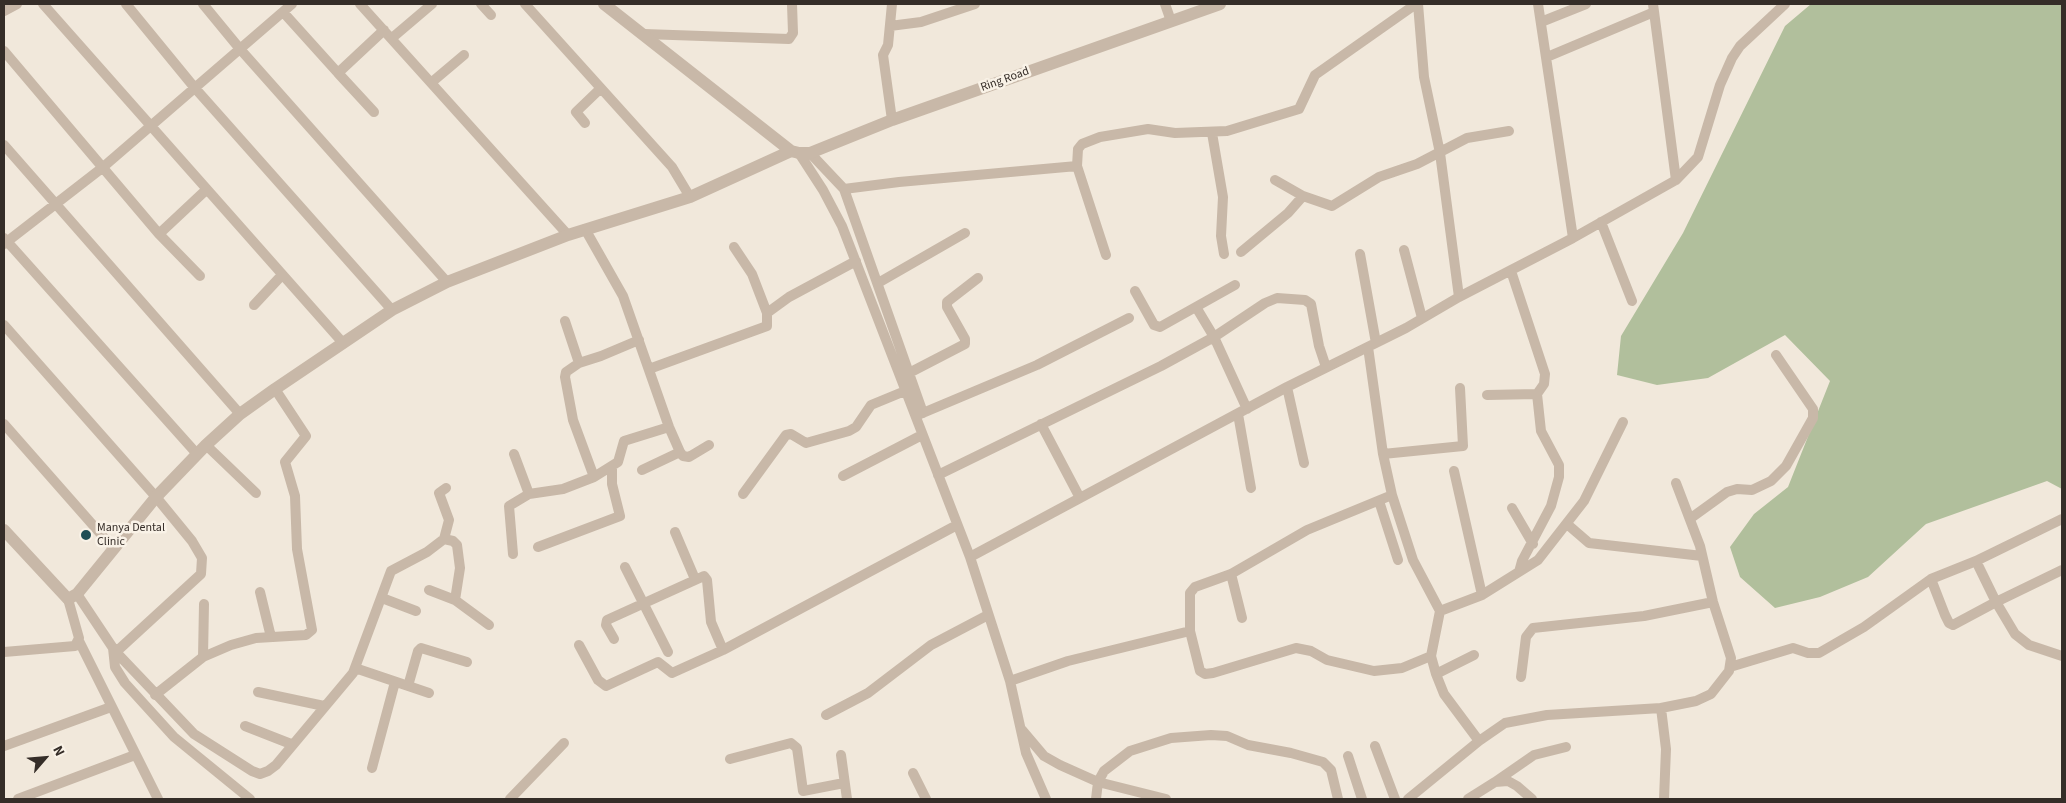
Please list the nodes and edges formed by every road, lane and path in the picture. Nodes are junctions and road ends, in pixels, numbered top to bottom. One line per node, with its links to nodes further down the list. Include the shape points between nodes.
1 (17, 4): 20 (street)
2 (43, 4): 41 (street)
3 (126, 4): 36 (street)
4 (203, 4): 30 (street)
5 (292, 4): 22 (street)
6 (360, 4): 27 (street)
7 (432, 4): 29 (street)
8 (481, 4): 23 (street)
9 (525, 4): 37 (street)
10 (604, 4): 28 (street)
11 (792, 4): 28 (street, via 793,33 789,39)
12 (892, 4): 26 (street)
13 (975, 4): 26 (street, via 921,22)
14 (1165, 4): 24 (street)
15 (1220, 4): 24 (street, Ring Road)
16 (1417, 4): 43 (street, via 1314,75 1299,109); 46 (street, via 1424,77)
17 (1538, 4): 25 (street)
18 (1586, 4): 25 (street)
19 (1785, 4): 50 (street, via 1740,46 1732,58 1720,85 1698,157)
20 (5, 8)
21 (1654, 8): 33 (street); 50 (street)
22 (283, 12): 30 (street); 34 (street)
23 (491, 15)
24 (1170, 21): 39 (street, Ring Road)
25 (1542, 22): 33 (street)
26 (890, 26): 39 (street, via 888,45 883,55)
27 (384, 30): 29 (street); 34 (street)
28 (644, 34): 45 (street)
29 (392, 38): 35 (street)
30 (240, 49): 36 (street); 74 (street)
31 (4, 51): 48 (street)
32 (464, 55): 35 (street)
33 (1546, 57): 61 (street)
34 (338, 74): 38 (street)
35 (432, 82): 60 (street)
36 (194, 87): 41 (street); 82 (street)
37 (600, 89): 40 (street, via 576,112); 54 (street, via 672,167)
38 (374, 112)
39 (892, 120): 45 (street, Ring Road)
40 (585, 123)
41 (148, 125): 48 (street); 52 (street)
42 (1509, 131): 46 (street, via 1473,135)
43 (1212, 133): 47 (street, via 1156,128 1100,137 1080,146); 66 (street, via 1223,197 1221,236)
44 (4, 145): 55 (street)
45 (800, 152): 51 (street); 54 (street, Ring Road); 69 (street, via 824,190)
46 (1440, 153): 53 (street, via 1379,177 1332,206); 78 (street)
47 (1078, 166): 51 (street); 68 (street)
48 (102, 168): 55 (street); 59 (street)
49 (1275, 180): 53 (street)
50 (1676, 180): 56 (street)
51 (844, 189): 75 (street)
52 (206, 190): 59 (street); 71 (street)
53 (1303, 196): 65 (street, via 1288,213)
54 (690, 197): 57 (street, Ring Road)
55 (54, 204): 62 (street); 104 (street)
56 (1601, 222): 61 (street); 79 (street)
57 (585, 229): 60 (street, Ring Road); 89 (street, via 623,296)
58 (965, 232): 75 (street)
59 (159, 234): 72 (street)
60 (568, 235): 74 (street, Ring Road)
61 (1573, 238): 70 (street)
62 (5, 242): 112 (street)
63 (734, 247): 83 (street, via 752,274)
64 (1404, 250): 85 (street)
65 (1240, 252)
66 (1224, 254)
67 (1360, 254): 91 (street)
68 (1106, 255)
69 (856, 261): 83 (street, via 789,297); 100 (street)
70 (1511, 270): 78 (street); 101 (street, via 1545,374)
71 (282, 275): 80 (street); 90 (street)
72 (200, 276)
73 (978, 278): 96 (street, via 947,302 966,339 965,344)
74 (447, 282): 82 (street, Ring Road)
75 (878, 283): 96 (street)
76 (1235, 285): 81 (street)
77 (1135, 291): 81 (street, via 1157,328)
78 (1458, 297): 85 (street)
79 (1632, 301)
80 (254, 305)
81 (1196, 307): 88 (street)
82 (392, 310): 90 (street, Ring Road)
83 (767, 313): 95 (street, via 768,322 764,327)
84 (1129, 318): 105 (street, via 1037,365)
85 (1422, 318): 91 (street)
86 (565, 321): 93 (street)
87 (4, 325): 130 (street)
88 (1214, 337): 94 (street, via 1271,300 1305,300 1313,308); 103 (street); 108 (street)
89 (639, 340): 93 (street); 95 (street)
90 (343, 343): 99 (street, Ring Road)
91 (1372, 345): 94 (street); 115 (street)
92 (1776, 355): 134 (street, via 1813,409 1813,418 1786,466 1771,481 1752,490 1727,492)
93 (579, 363): 122 (street, via 566,372 565,377 573,420)
94 (1326, 366): 97 (street)
95 (649, 369): 109 (street)
96 (909, 374): 105 (street)
97 (1287, 387): 103 (street); 116 (street)
98 (1460, 388): 115 (street, via 1463,446)
99 (274, 389): 104 (street, Ring Road); 171 (street, via 306,436 285,462 295,496 297,549 312,630 306,635)
100 (905, 391): 105 (street); 128 (street, via 871,405 856,427 849,431 804,443 791,434 786,435)
101 (1538, 394): 102 (street); 141 (street, via 1541,431 1559,465 1560,477)
102 (1487, 395)
103 (1242, 412): 125 (street); 131 (street)
104 (240, 414): 112 (street, Ring Road)
105 (919, 415): 110 (street)
106 (1624, 422): 136 (street, via 1584,501)
107 (4, 424): 143 (street)
108 (1041, 424): 120 (street); 131 (street)
109 (669, 426): 113 (street); 117 (street, via 624,441 619,459)
110 (922, 435): 120 (street); 121 (street)
111 (709, 445): 113 (street, via 689,457)
112 (202, 449): 126 (street); 130 (street, Ring Road)
113 (680, 452): 118 (street)
114 (514, 454): 127 (street)
115 (1383, 454): 129 (street)
116 (1304, 463)
117 (612, 467): 122 (street); 142 (street, via 612,484 620,516)
118 (642, 470)
119 (1454, 471): 157 (street)
120 (938, 475): 137 (street)
121 (843, 476)
122 (594, 477): 127 (street, via 563,489)
123 (1676, 483): 134 (street)
124 (446, 488): 140 (street, via 439,493 450,520)
125 (1251, 488)
126 (256, 494)
127 (529, 494): 144 (street, via 509,508)
128 (744, 494)
129 (1392, 495): 132 (street); 166 (street, via 1413,560)
130 (156, 497): 143 (street, Ring Road); 176 (street, via 200,552 200,574)
131 (1080, 498): 146 (street)
132 (1379, 501): 147 (street); 152 (street, via 1307,530)
133 (1512, 508): 141 (street)
134 (1691, 518): 145 (street)
135 (2062, 519): 148 (street)
136 (1567, 524): 145 (street, via 1589,543); 151 (street, via 1538,560)
137 (957, 525): 146 (street); 175 (street)
138 (4, 530): 158 (street)
139 (675, 532): 153 (street)
140 (444, 539): 159 (street, via 427,552 393,568); 160 (street, via 457,545 460,568)
141 (1533, 544): 151 (street)
142 (538, 547)
143 (114, 550): 158 (street, Ring Road)
144 (513, 554)
145 (1702, 556): 161 (street)
146 (970, 557): 167 (street)
147 (1398, 560)
148 (1976, 561): 154 (street); 162 (street)
149 (625, 567): 164 (street)
150 (2062, 570): 162 (street)
151 (1519, 572): 157 (street)
152 (1231, 574): 168 (street); 170 (street, via 1198,585 1191,591)
153 (695, 579): 164 (street); 175 (street, via 704,576 707,580 710,622)
154 (1931, 579): 162 (street, via 1950,624); 184 (street, via 1820,654 1794,648)
155 (429, 590): 160 (street)
156 (260, 592): 171 (street)
157 (1482, 594): 166 (street)
158 (73, 596): 173 (street); 176 (street)
159 (382, 598): 165 (street); 185 (street)
160 (455, 600): 169 (street)
161 (1713, 602): 184 (street, via 1729,650); 187 (street, via 1644,616 1533,628 1526,637)
162 (1996, 602): 181 (street, via 2015,634 2029,645)
163 (204, 604): 182 (street)
164 (644, 604): 172 (street, via 607,620); 178 (street)
165 (416, 611)
166 (1440, 611): 180 (street)
167 (988, 615): 188 (street); 197 (street, via 931,645 868,693)
168 (1242, 618)
169 (488, 625)
170 (1190, 631): 180 (street, via 1200,671 1206,675 1296,648 1374,672 1402,668); 188 (street, via 1068,661)
171 (271, 637): 182 (street, via 231,645)
172 (614, 639)
173 (79, 641): 177 (street, via 71,647); 195 (street)
174 (580, 645): 175 (street, via 598,680 606,686 658,662 672,673)
175 (723, 650)
176 (115, 651): 193 (street); 217 (street, via 115,667 125,683 174,737)
177 (4, 652)
178 (668, 652)
179 (1474, 655): 186 (street)
180 (1431, 656): 186 (street)
181 (2062, 656)
182 (203, 657): 193 (street)
183 (467, 662): 190 (street, via 421,648)
184 (1730, 667): 196 (street, via 1718,686 1705,698)
185 (355, 668): 189 (street); 194 (street)
186 (1436, 674): 200 (street, via 1444,694)
187 (1521, 677)
188 (1010, 681): 199 (street)
189 (395, 682): 190 (street); 210 (street)
190 (408, 686): 192 (street)
191 (258, 692): 194 (street)
192 (429, 693)
193 (155, 695): 202 (street, via 194,734 260,774 272,768)
194 (324, 706): 202 (street)
195 (111, 707): 203 (street); 206 (street)
196 (1661, 708): 200 (street, via 1515,720 1505,723); 230 (street, via 1666,749)
197 (826, 715)
198 (245, 726): 202 (street)
199 (1021, 728): 212 (street, via 1048,759); 221 (street, via 1026,753)
200 (1480, 741): 227 (street)
201 (564, 743): 218 (street)
202 (292, 744)
203 (4, 746)
204 (1375, 746): 226 (street)
205 (1566, 747): 213 (street, via 1534,755)
206 (135, 755): 215 (street); 216 (street)
207 (841, 755): 214 (street)
208 (1348, 756): 225 (street)
209 (730, 759): 214 (street, via 792,743 797,748 803,791)
210 (372, 768)
211 (913, 773): 220 (street)
212 (1098, 782): 222 (street); 223 (street); 224 (street, via 1104,771 1130,751 1171,738 1227,736 1323,762 1331,770)
213 (1495, 782): 228 (street); 229 (street, via 1512,782)
214 (844, 783): 219 (street)
215 (18, 799)
216 (158, 799)
217 (250, 799)
218 (510, 799)
219 (848, 799)
220 (926, 799)
221 (1046, 799)
222 (1096, 799)
223 (1166, 799)
224 (1338, 799)
225 (1362, 799)
226 (1395, 799)
227 (1408, 799)
228 (1468, 799)
229 (1532, 799)
230 (1664, 799)

